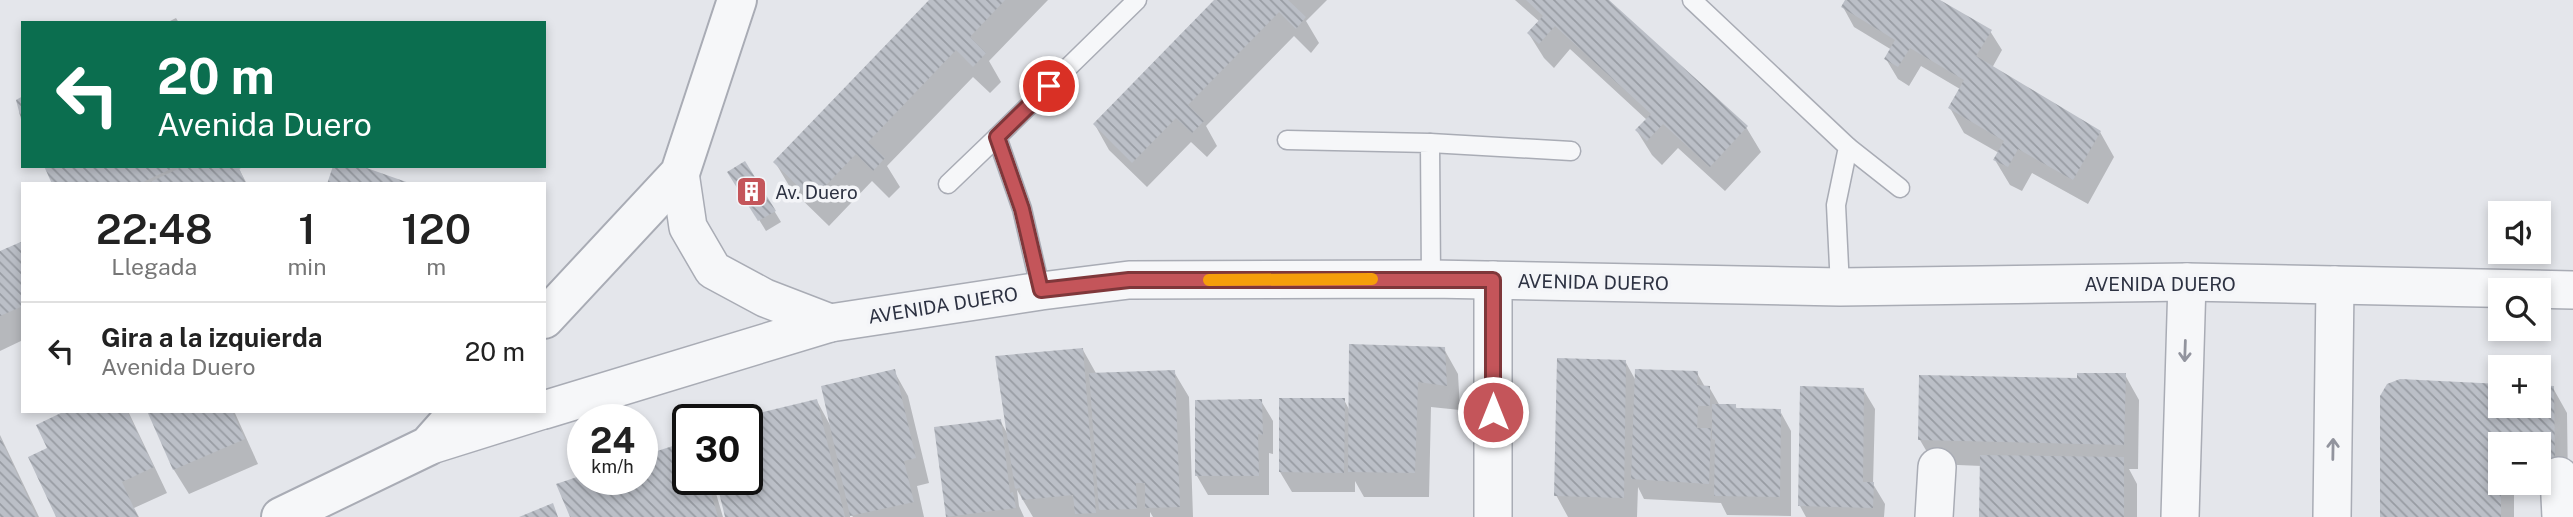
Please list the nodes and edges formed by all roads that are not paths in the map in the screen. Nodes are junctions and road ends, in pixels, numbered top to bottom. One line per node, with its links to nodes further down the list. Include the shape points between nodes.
1 (737, 0): 9 (street)
2 (1137, 0): 4 (lane)
3 (1692, 0): 7 (lane)
4 (997, 137): 10 (lane); 17 (lane, via 1022,209)
5 (1287, 139): 6 (lane)
6 (1430, 144): 8 (lane); 12 (lane)
7 (1848, 147): 11 (lane); 16 (lane, via 1836,205)
8 (1571, 151)
9 (680, 173): 19 (street); 20 (street, via 688,228 713,270 765,298)
10 (948, 184)
11 (1900, 188)
12 (1431, 279): 13 (street, AVENIDA DUERO); 17 (street, AVENIDA DUERO, via 1129,280)
13 (1493, 280): 16 (street, AVENIDA DUERO); 28 (street)
14 (2187, 282): 15 (street, AVENIDA DUERO); 16 (street, AVENIDA DUERO); 30 (street, one-way to 30)
15 (2335, 285): 18 (street, AVENIDA DUERO); 31 (street, one-way to 15)
16 (1840, 287)
17 (1041, 290): 20 (street, AVENIDA DUERO)
18 (2573, 290)
19 (546, 317)
20 (830, 323): 21 (street, AVENIDA DUERO)
21 (546, 410)
22 (457, 413): 24 (street)
23 (535, 413): 24 (street, AVENIDA DUERO)
24 (428, 446): 27 (street)
25 (1937, 467): 29 (street)
26 (2559, 476): 32 (street)
27 (281, 517)
28 (1493, 517)
29 (1934, 517)
30 (2180, 517)
31 (2332, 517)
32 (2561, 517)

